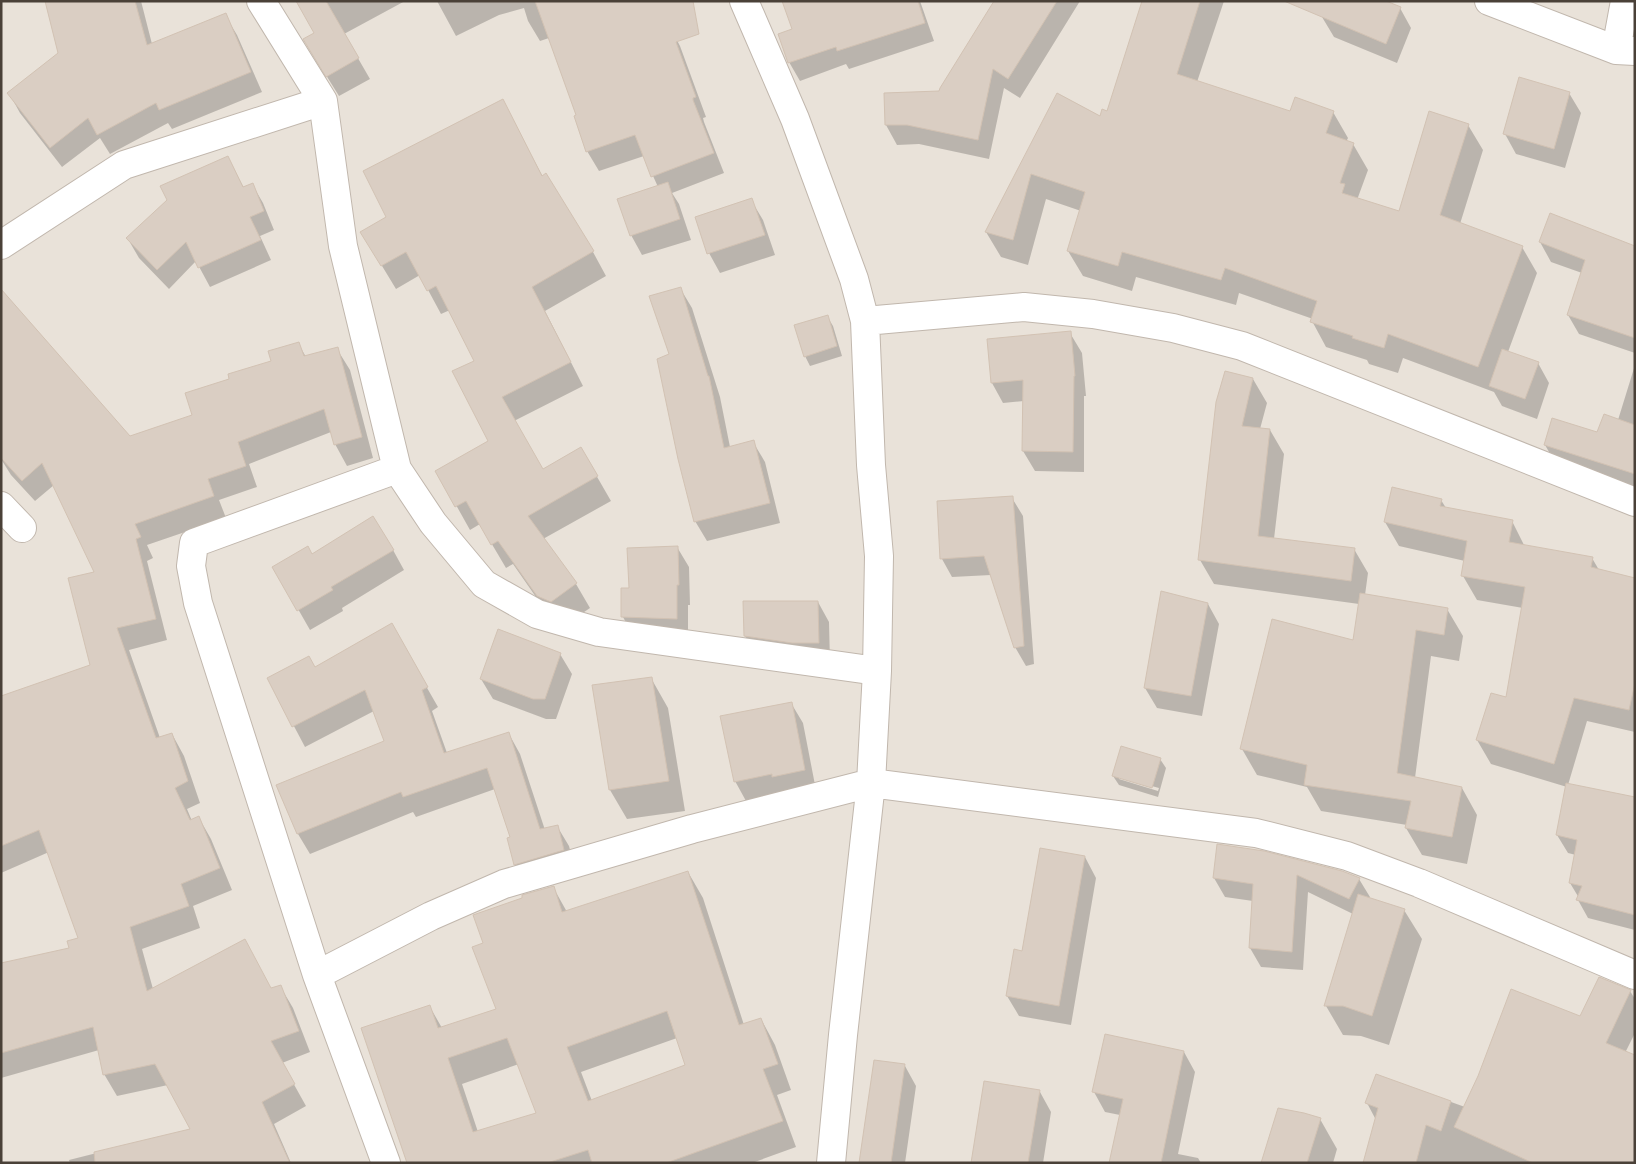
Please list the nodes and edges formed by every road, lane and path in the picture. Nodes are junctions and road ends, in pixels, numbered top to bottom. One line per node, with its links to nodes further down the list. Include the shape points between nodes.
1 (261, 1): 6 (street)
2 (744, 1): 8 (street, via 795,119 854,279)
3 (1489, 1): 5 (street)
4 (1625, 1): 5 (street)
5 (1625, 51)
6 (324, 101): 7 (street, via 124,165); 9 (street, via 343,246)
7 (1, 245)
8 (865, 321): 10 (street, via 1024,307 1092,314 1173,328 1242,346); 13 (street, via 871,466 880,556)
9 (397, 469): 13 (street, via 433,523 484,584 537,614 598,632); 15 (street, via 194,543 191,566 198,603)
10 (1635, 502)
11 (1, 506): 12 (street)
12 (22, 528)
13 (877, 671): 14 (street)
14 (871, 783): 15 (street, via 692,829 504,884 431,916); 16 (street, via 1256,833 1348,856); 18 (street)
15 (317, 975): 17 (street)
16 (1635, 975)
17 (386, 1163)
18 (830, 1163)

